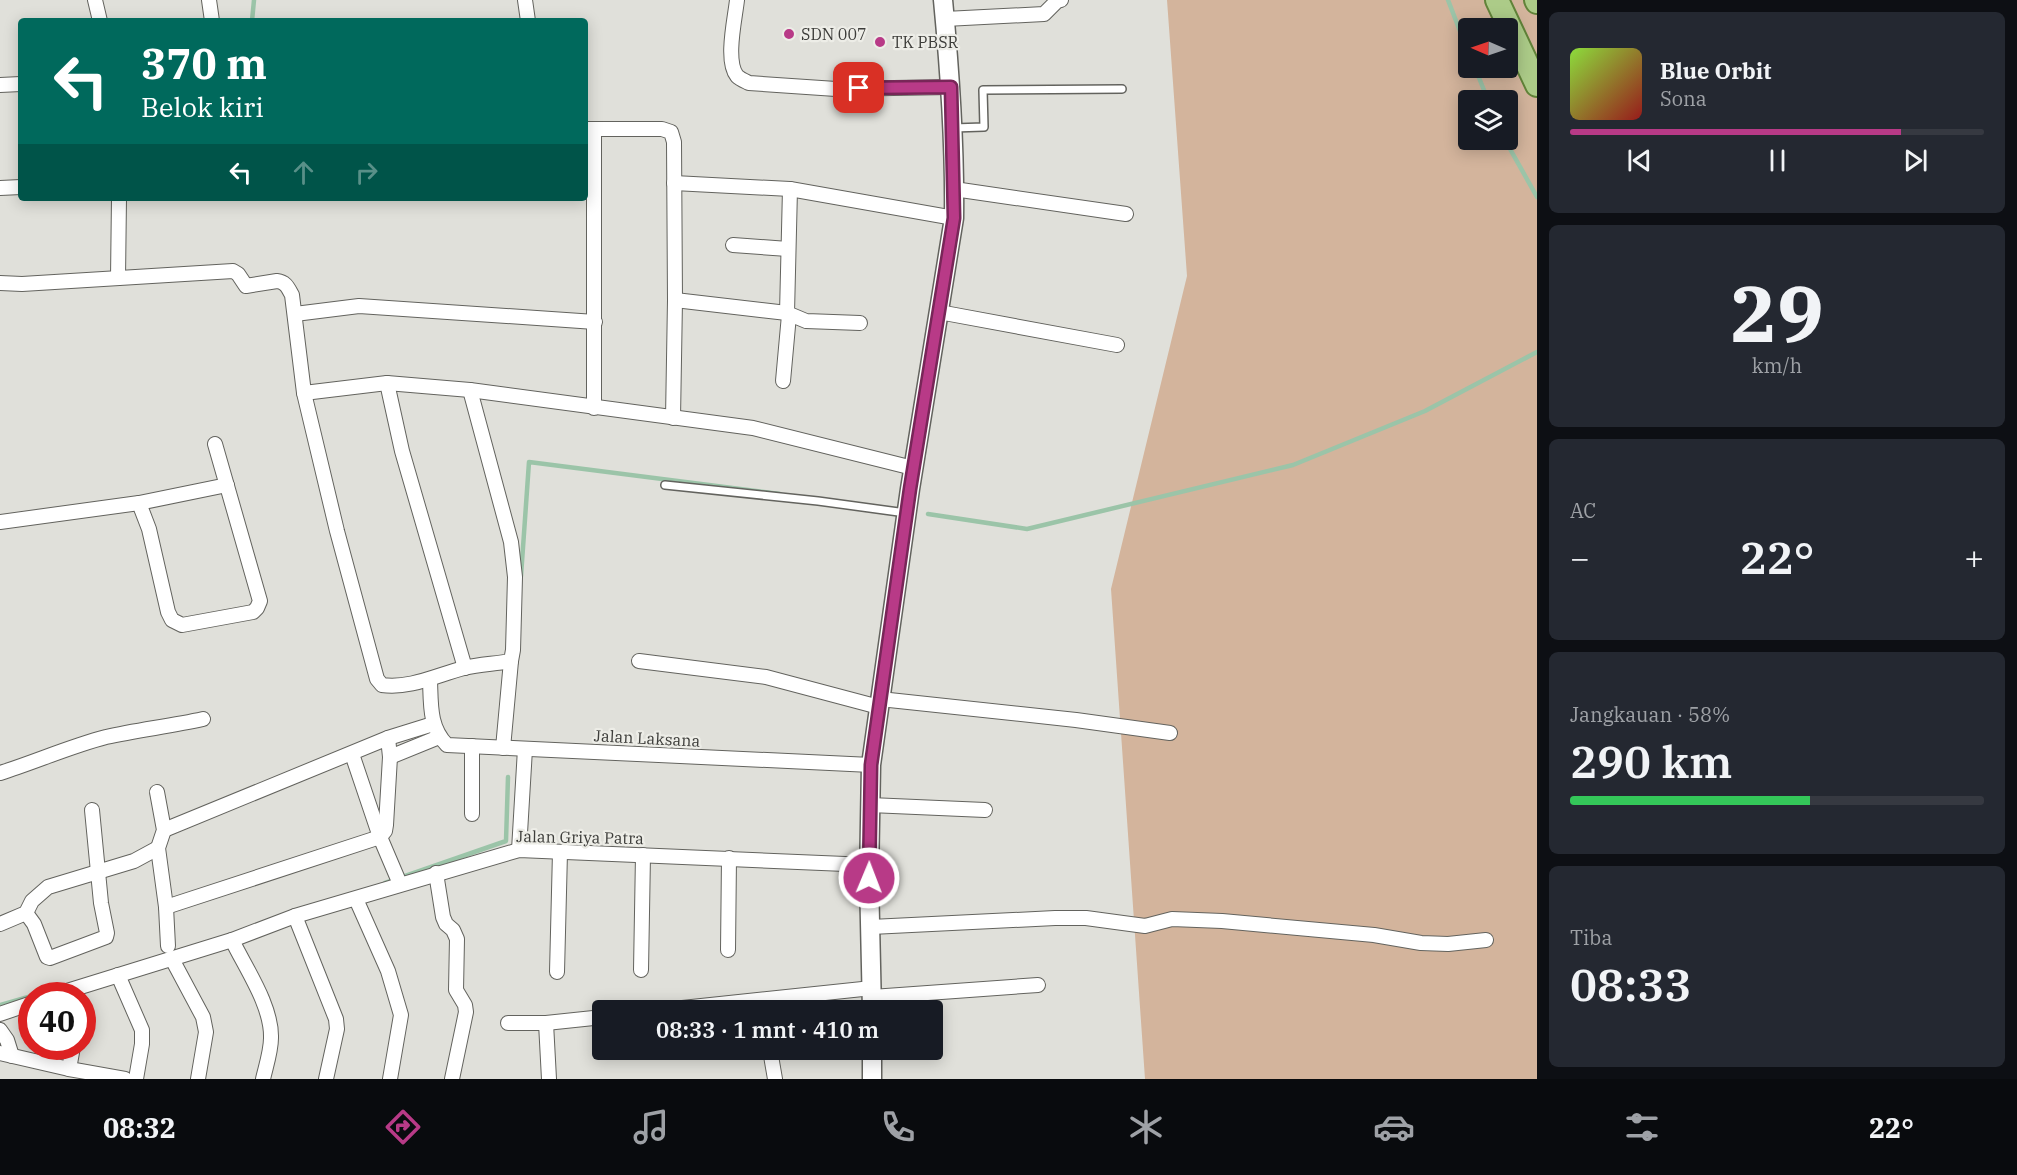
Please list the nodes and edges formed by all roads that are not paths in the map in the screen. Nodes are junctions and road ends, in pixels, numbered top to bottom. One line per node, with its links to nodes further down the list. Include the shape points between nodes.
1 (95, 0): 8 (street)
2 (209, 0): 9 (street)
3 (525, 0): 10 (street)
4 (737, 0): 15 (street, via 732,68 738,78 749,83 836,89)
5 (944, 0): 11 (street)
6 (1061, 0): 11 (street, via 1044,14)
7 (1497, 0): 14 (main road)
8 (99, 18)
9 (212, 18)
10 (528, 18)
11 (945, 19): 15 (street)
12 (18, 84): 13 (street)
13 (0, 85)
14 (1537, 85)
15 (951, 87): 17 (street)
16 (1122, 89): 17 (lane, via 983,90 984,127)
17 (953, 128): 23 (street)
18 (589, 129): 19 (street, via 671,132); 35 (street)
19 (674, 183): 22 (street); 31 (street)
20 (18, 187): 21 (street)
21 (0, 188)
22 (790, 189): 26 (street); 28 (street)
23 (954, 189): 25 (street); 26 (street)
24 (119, 201): 29 (street)
25 (1126, 214)
26 (954, 218): 32 (street)
27 (733, 245): 28 (street)
28 (788, 249): 34 (street)
29 (118, 278): 30 (street); 33 (street, via 232,271 246,286 282,281 292,295)
30 (0, 284)
31 (675, 300): 34 (street); 43 (street)
32 (939, 312): 37 (street); 45 (street)
33 (295, 314): 35 (street, via 359,306); 41 (street)
34 (788, 314): 36 (street, via 806,321); 38 (street)
35 (595, 322): 42 (street)
36 (861, 323)
37 (1117, 345)
38 (783, 381)
39 (387, 383): 40 (street); 41 (street); 53 (street, via 402,451)
40 (470, 390): 42 (street); 52 (street, via 511,543 515,577)
41 (304, 393): 54 (street, via 377,679 392,687)
42 (594, 408): 43 (street)
43 (673, 418): 45 (street, via 753,428)
44 (215, 444): 46 (street)
45 (913, 468): 49 (street)
46 (226, 485): 48 (street); 48 (street, via 260,601 253,612 182,625 172,620)
47 (665, 485): 49 (lane)
48 (139, 503): 50 (street)
49 (906, 512): 55 (street)
50 (0, 522)
51 (639, 661): 55 (street, via 766,677)
52 (511, 662): 53 (street); 62 (street)
53 (465, 668): 54 (street)
54 (430, 680): 57 (street)
55 (879, 703): 58 (street, via 1054,717); 66 (street)
56 (203, 719): 67 (street, via 103,738)
57 (433, 724): 59 (street); 60 (street)
58 (1170, 733)
59 (439, 737): 61 (street, Jalan Laksana, via 447,745); 65 (street)
60 (388, 738): 64 (street); 65 (street)
61 (472, 747): 62 (street, Jalan Laksana); 72 (street)
62 (503, 748): 63 (street, Jalan Laksana)
63 (525, 748): 66 (street, Jalan Laksana); 76 (street)
64 (352, 753): 73 (street); 74 (street)
65 (390, 757): 74 (street, via 386,825)
66 (871, 765): 69 (street)
67 (0, 773)
68 (157, 792): 73 (street)
69 (870, 805): 71 (street); 80 (street)
70 (92, 810): 81 (street)
71 (985, 810)
72 (472, 814)
73 (164, 830): 75 (street)
74 (380, 837): 83 (street); 85 (street)
75 (158, 848): 81 (street, via 134,861); 85 (street)
76 (519, 850): 77 (street, Jalan Griya Patra); 82 (street, Jalan Griya Patra)
77 (560, 852): 78 (street, Jalan Griya Patra); 95 (street)
78 (643, 855): 79 (street, Jalan Griya Patra); 94 (street)
79 (729, 858): 80 (street, Jalan Griya Patra); 92 (street)
80 (869, 865): 89 (street)
81 (98, 872): 86 (street, via 48,887 32,901); 86 (street, via 106,937 50,958)
82 (436, 873): 83 (street, Jalan Griya Patra); 118 (street, via 443,917 457,939 456,990 466,1012)
83 (398, 879): 84 (street, Jalan Griya Patra)
84 (356, 899): 87 (street, Jalan Griya Patra); 117 (street, via 388,971 401,1015)
85 (166, 907): 93 (street)
86 (26, 913): 88 (street)
87 (295, 916): 90 (street, Jalan Griya Patra); 116 (street, via 336,1019)
88 (0, 924)
89 (871, 927): 91 (street, via 1055,918 1145,926 1172,919 1374,935 1421,943); 99 (street)
90 (232, 940): 93 (street, Jalan Griya Patra); 115 (street, via 271,1025 272,1041)
91 (1486, 940)
92 (728, 950)
93 (170, 952): 96 (street, Jalan Griya Patra); 114 (street, via 203,1017 206,1032)
94 (640, 970)
95 (557, 972)
96 (118, 975): 97 (street, Jalan Griya Patra); 113 (street, via 142,1030)
97 (96, 982)
98 (1038, 985): 99 (street)
99 (872, 999): 100 (street)
100 (854, 1000)
101 (18, 1008): 102 (street)
102 (0, 1014)
103 (592, 1018): 105 (street)
104 (508, 1023): 105 (street)
105 (546, 1023): 119 (street)
106 (0, 1030): 107 (street, via 7,1040)
107 (6, 1054): 111 (street)
108 (71, 1060): 111 (street)
109 (772, 1060): 120 (street)
110 (872, 1060): 121 (street)
111 (69, 1069): 112 (street)
112 (126, 1079)
113 (136, 1079)
114 (198, 1079)
115 (264, 1079)
116 (326, 1079)
117 (390, 1079)
118 (452, 1079)
119 (549, 1079)
120 (775, 1079)
121 (872, 1079)

